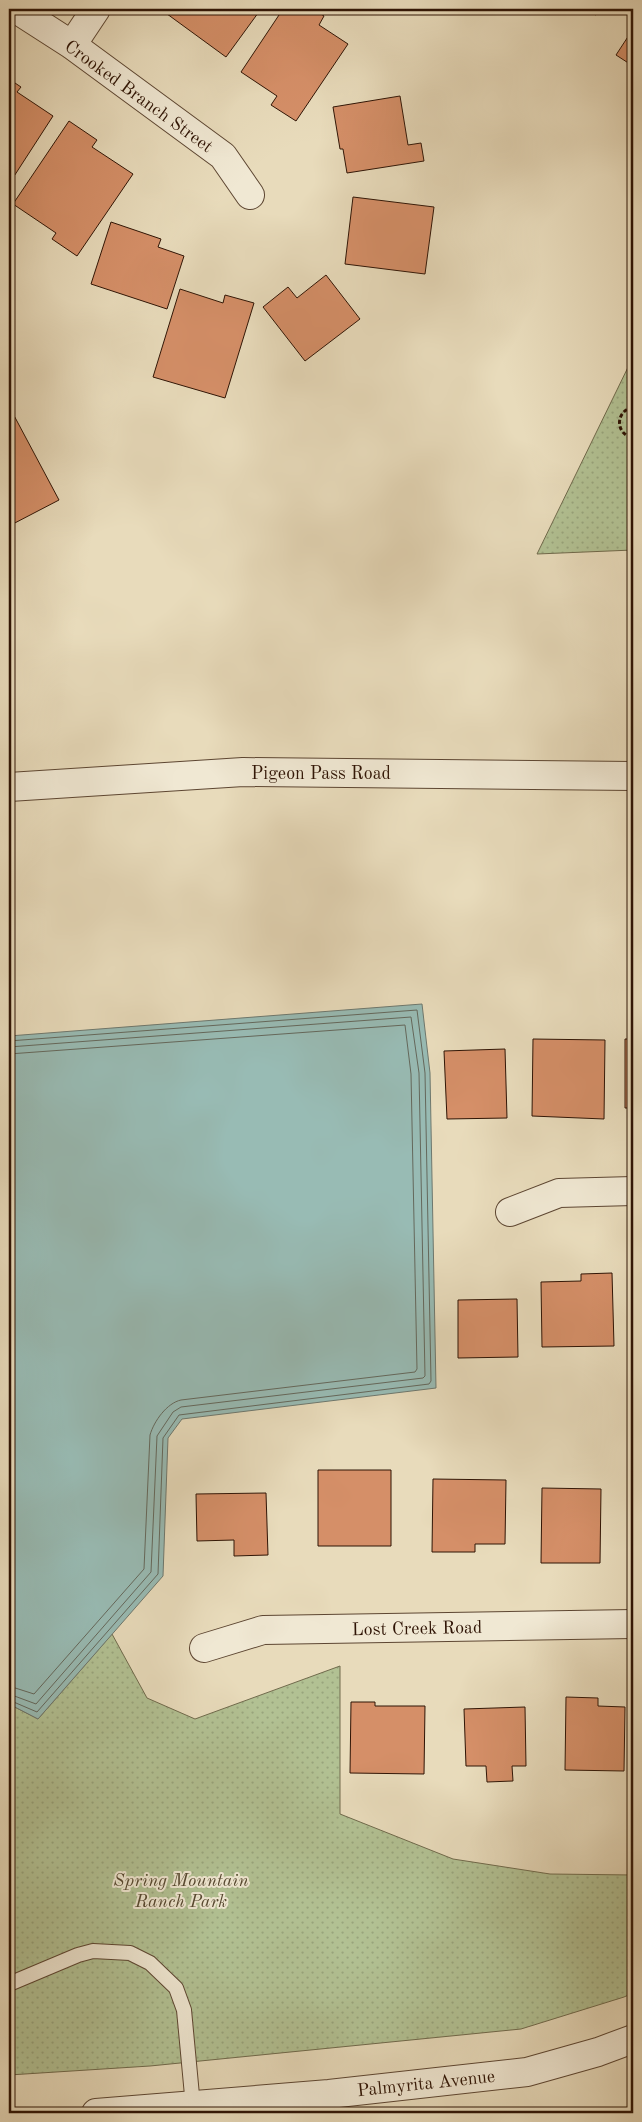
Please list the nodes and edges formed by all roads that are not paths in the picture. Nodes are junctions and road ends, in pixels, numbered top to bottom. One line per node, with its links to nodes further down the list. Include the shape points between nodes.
1 (16, 9): 3 (street, Crooked Branch Street)
2 (96, 9): 3 (street)
3 (72, 45): 4 (street, Crooked Branch Street, via 222,156)
4 (250, 195)
5 (633, 776): 6 (street, Pigeon Pass Road, via 243,772)
6 (9, 787)
7 (633, 1191): 8 (street, via 559,1193)
8 (510, 1212)
9 (633, 1624): 10 (street, Lost Creek Road, via 263,1630)
10 (204, 1648)
11 (9, 1984): 13 (lane, via 93,1951 130,1953 150,1963 176,1988 184,2010)
12 (633, 2039): 13 (street, Palmyrita Avenue, via 527,2072)
13 (193, 2106): 14 (street, Palmyrita Avenue)
14 (96, 2113)

